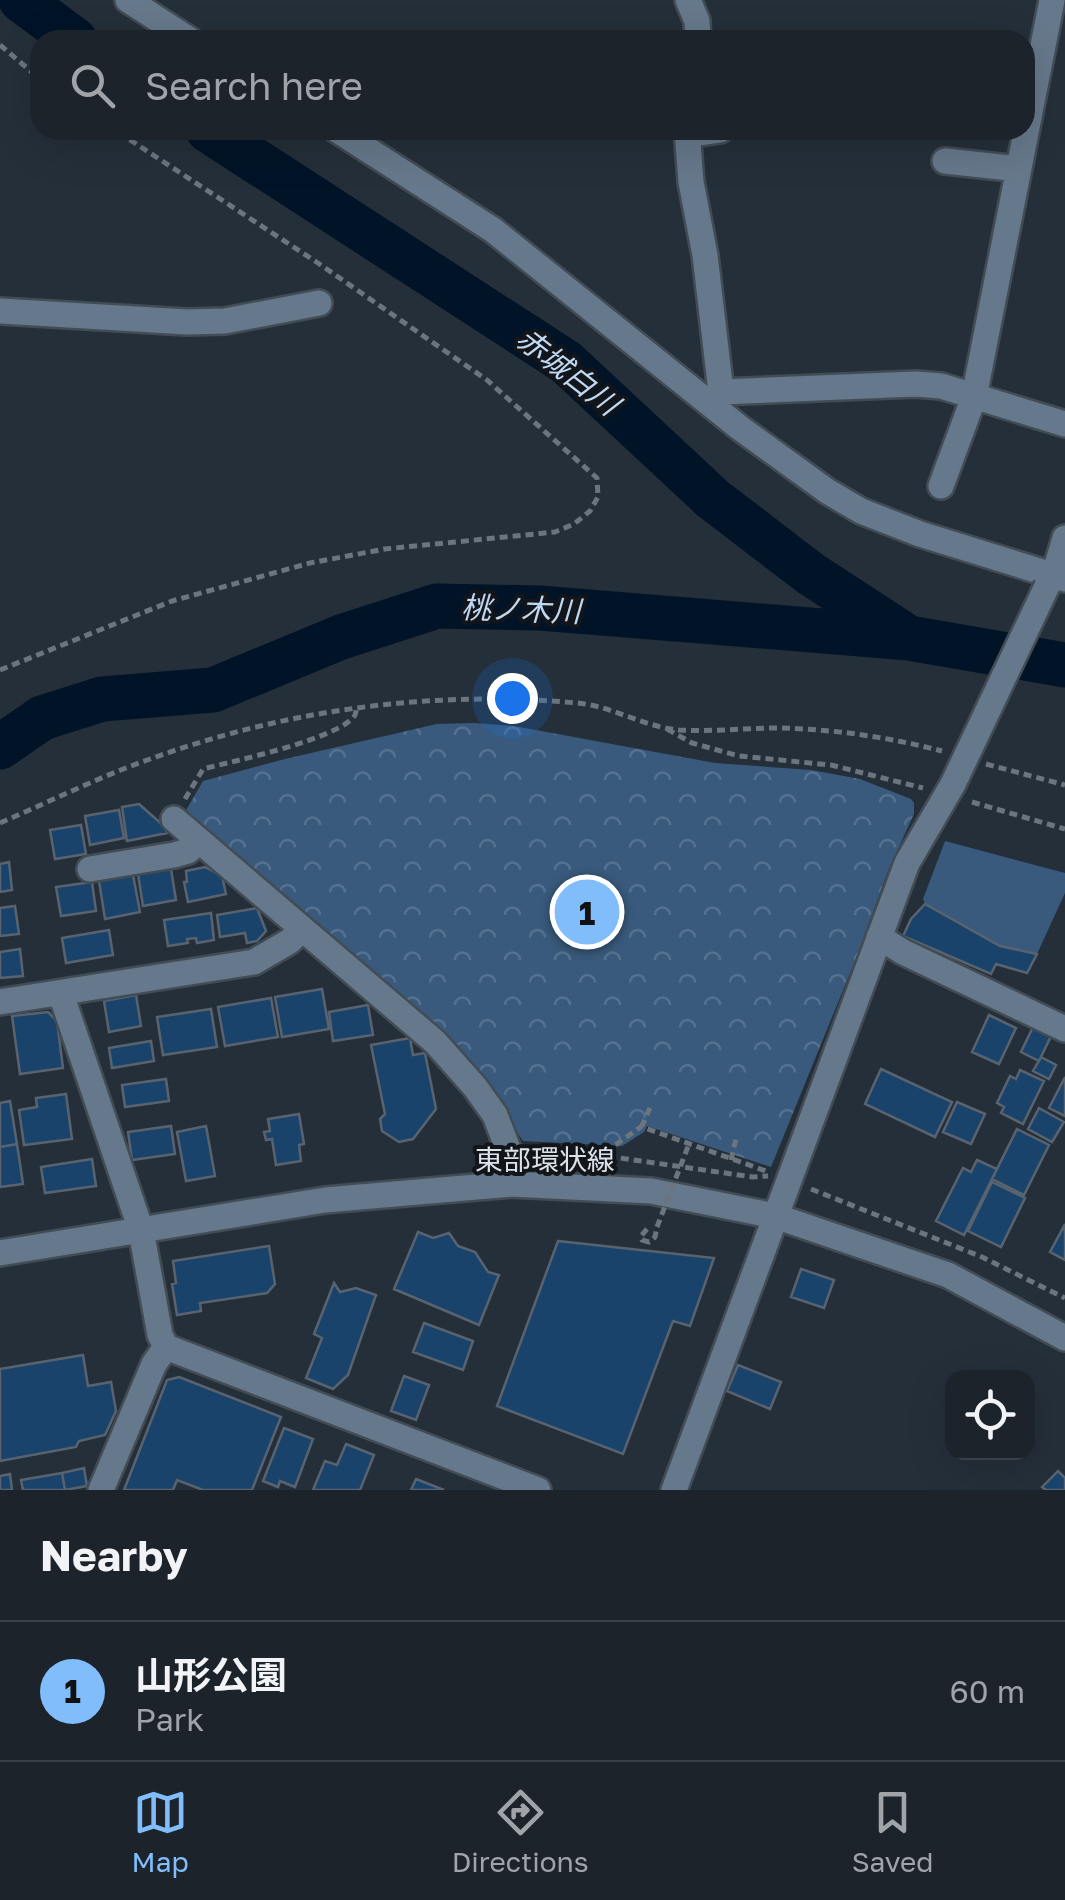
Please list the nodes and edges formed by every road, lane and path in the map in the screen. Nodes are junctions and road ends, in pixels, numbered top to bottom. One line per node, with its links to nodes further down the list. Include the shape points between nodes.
1 (128, 0): 4 (street)
2 (688, 0): 5 (street)
3 (1052, 0): 8 (street)
4 (174, 30)
5 (697, 30)
6 (0, 45): 7 (path)
7 (30, 70)
8 (1035, 87)
9 (130, 140): 24 (path, via 487,380 598,478 598,497 582,518 555,532 432,542 310,562 172,601)
10 (353, 140): 18 (street, via 493,230)
11 (688, 140): 18 (street, via 706,254)
12 (1025, 140): 14 (street)
13 (946, 161): 14 (street)
14 (1019, 169): 17 (street)
15 (319, 302): 16 (street, via 225,321)
16 (0, 311)
17 (974, 396): 18 (street, via 916,384); 19 (street); 20 (street)
18 (715, 398): 22 (street, via 790,465 861,511)
19 (1065, 424)
20 (941, 486)
21 (1065, 538): 22 (street)
22 (1055, 580): 30 (street, bridge)
23 (0, 660): 24 (path)
24 (2, 669)
25 (356, 707): 26 (path, via 583,703); 31 (path, via 353,717 327,733 203,769); 32 (path, via 152,758)
26 (665, 728): 27 (path, via 842,731); 30 (path, via 740,756 804,760)
27 (957, 756)
28 (975, 760): 29 (path)
29 (1065, 786)
30 (950, 790): 33 (path); 37 (street, via 907,863)
31 (174, 819): 34 (street)
32 (0, 822)
33 (1065, 829)
34 (200, 842): 35 (street, via 174,855); 36 (street)
35 (90, 869)
36 (302, 929): 38 (street, via 254,962); 45 (street, via 436,1043 495,1115)
37 (879, 937): 40 (street); 50 (street)
38 (61, 994): 39 (street); 52 (street)
39 (0, 1002)
40 (1065, 1029)
41 (650, 1108): 42 (path)
42 (642, 1126): 44 (path); 46 (path, via 614,1146)
43 (736, 1139): 47 (path)
44 (689, 1144): 47 (path); 51 (path, bridge, via 655,1237 645,1242)
45 (509, 1154): 46 (path); 48 (street)
46 (613, 1158): 47 (path, via 754,1177 775,1174)
47 (731, 1160)
48 (511, 1184): 50 (street, 東部環状線, via 650,1191); 52 (street, 東部環状線, via 324,1200)
49 (804, 1186): 54 (path)
50 (775, 1216): 55 (street, 東部環状線, via 948,1274); 59 (street)
51 (647, 1229)
52 (141, 1230): 53 (street, 東部環状線); 56 (street)
53 (0, 1254)
54 (1065, 1298)
55 (1065, 1338)
56 (166, 1347): 57 (street); 58 (street)
57 (100, 1490)
58 (538, 1490)
59 (674, 1490)

